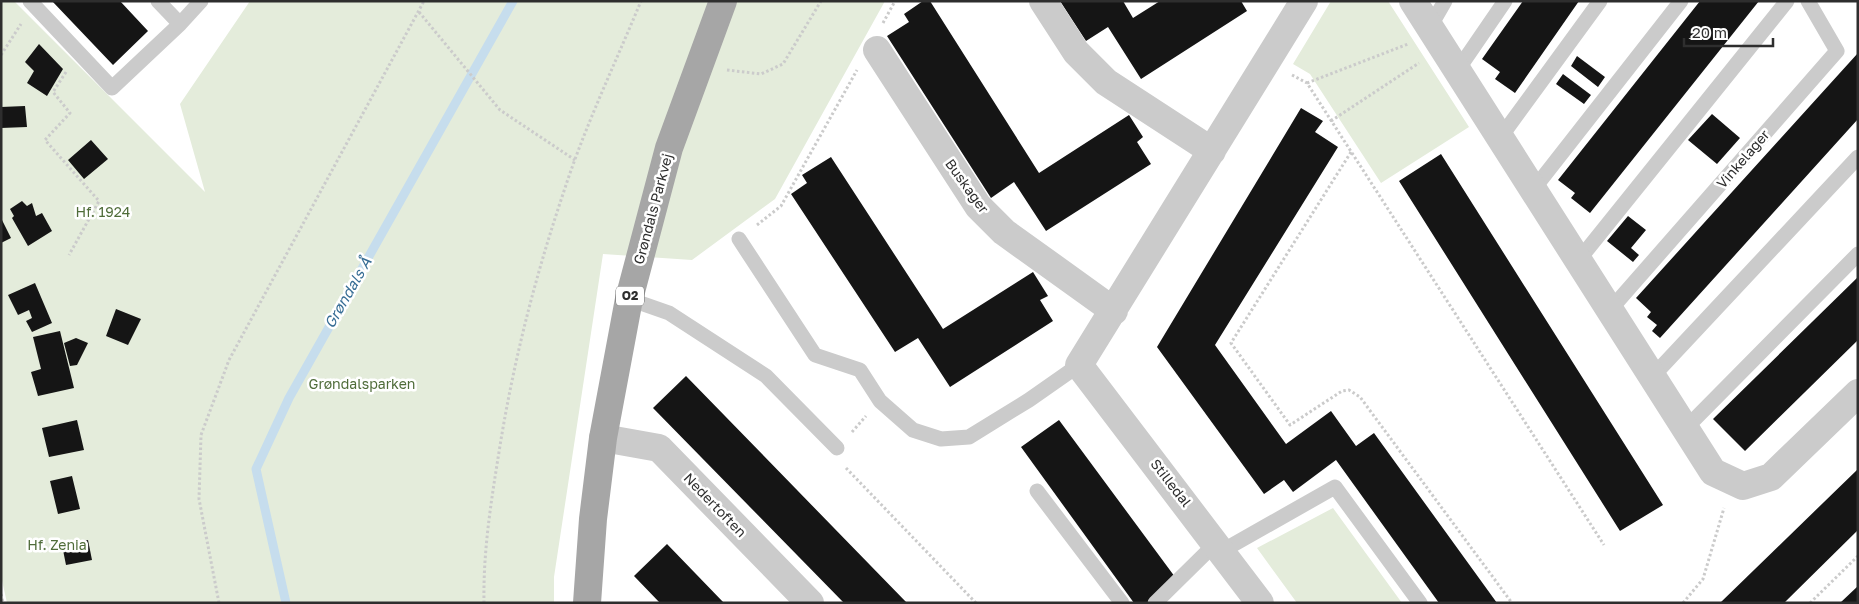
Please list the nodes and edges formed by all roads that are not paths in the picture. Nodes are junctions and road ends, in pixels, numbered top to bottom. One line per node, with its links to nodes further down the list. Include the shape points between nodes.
1 (30, 1): 14 (lane, via 112,88)
2 (158, 1): 14 (lane)
3 (202, 1): 14 (lane)
4 (723, 1): 25 (main road, Grøndals Parkvej / O2, via 669,148)
5 (1043, 1): 19 (street, via 1076,52 1106,82)
6 (1304, 1): 19 (street)
7 (1413, 1): 15 (street)
8 (1445, 1): 15 (lane)
9 (1505, 1): 17 (lane)
10 (1600, 1): 18 (lane)
11 (1681, 1): 21 (lane)
12 (1786, 1): 24 (lane)
13 (1808, 1): 26 (lane, Vinkelager, via 1837,51)
14 (180, 24)
15 (1435, 36): 17 (street)
16 (879, 38): 27 (street, Buskager, via 978,206 1004,232)
17 (1457, 70): 18 (street)
18 (1500, 138): 21 (street)
19 (1212, 151): 27 (street)
20 (1858, 157): 29 (lane)
21 (1533, 190): 24 (street)
22 (739, 239): 28 (lane, via 815,355 860,370 880,401 913,430 941,439 968,436 1029,400)
23 (1858, 254): 31 (lane)
24 (1578, 261): 26 (street)
25 (629, 299): 32 (main road, Grøndals Parkvej / O2); 33 (lane, via 669,313 766,376)
26 (1610, 310): 29 (street)
27 (1114, 311): 28 (street)
28 (1079, 365): 35 (street, Stilledal)
29 (1652, 377): 31 (street)
30 (1858, 393): 31 (street, via 1771,477 1743,486 1713,472)
31 (1685, 428)
32 (603, 438): 36 (main road, Grøndals Parkvej / O2); 37 (street, Nedertoften, via 659,448)
33 (837, 448)
34 (1038, 491): 38 (lane)
35 (1219, 547): 39 (lane); 40 (street, Stilledal); 41 (lane, via 1335,487)
36 (587, 603)
37 (810, 603)
38 (1122, 603)
39 (1155, 603)
40 (1260, 603)
41 (1420, 603)

